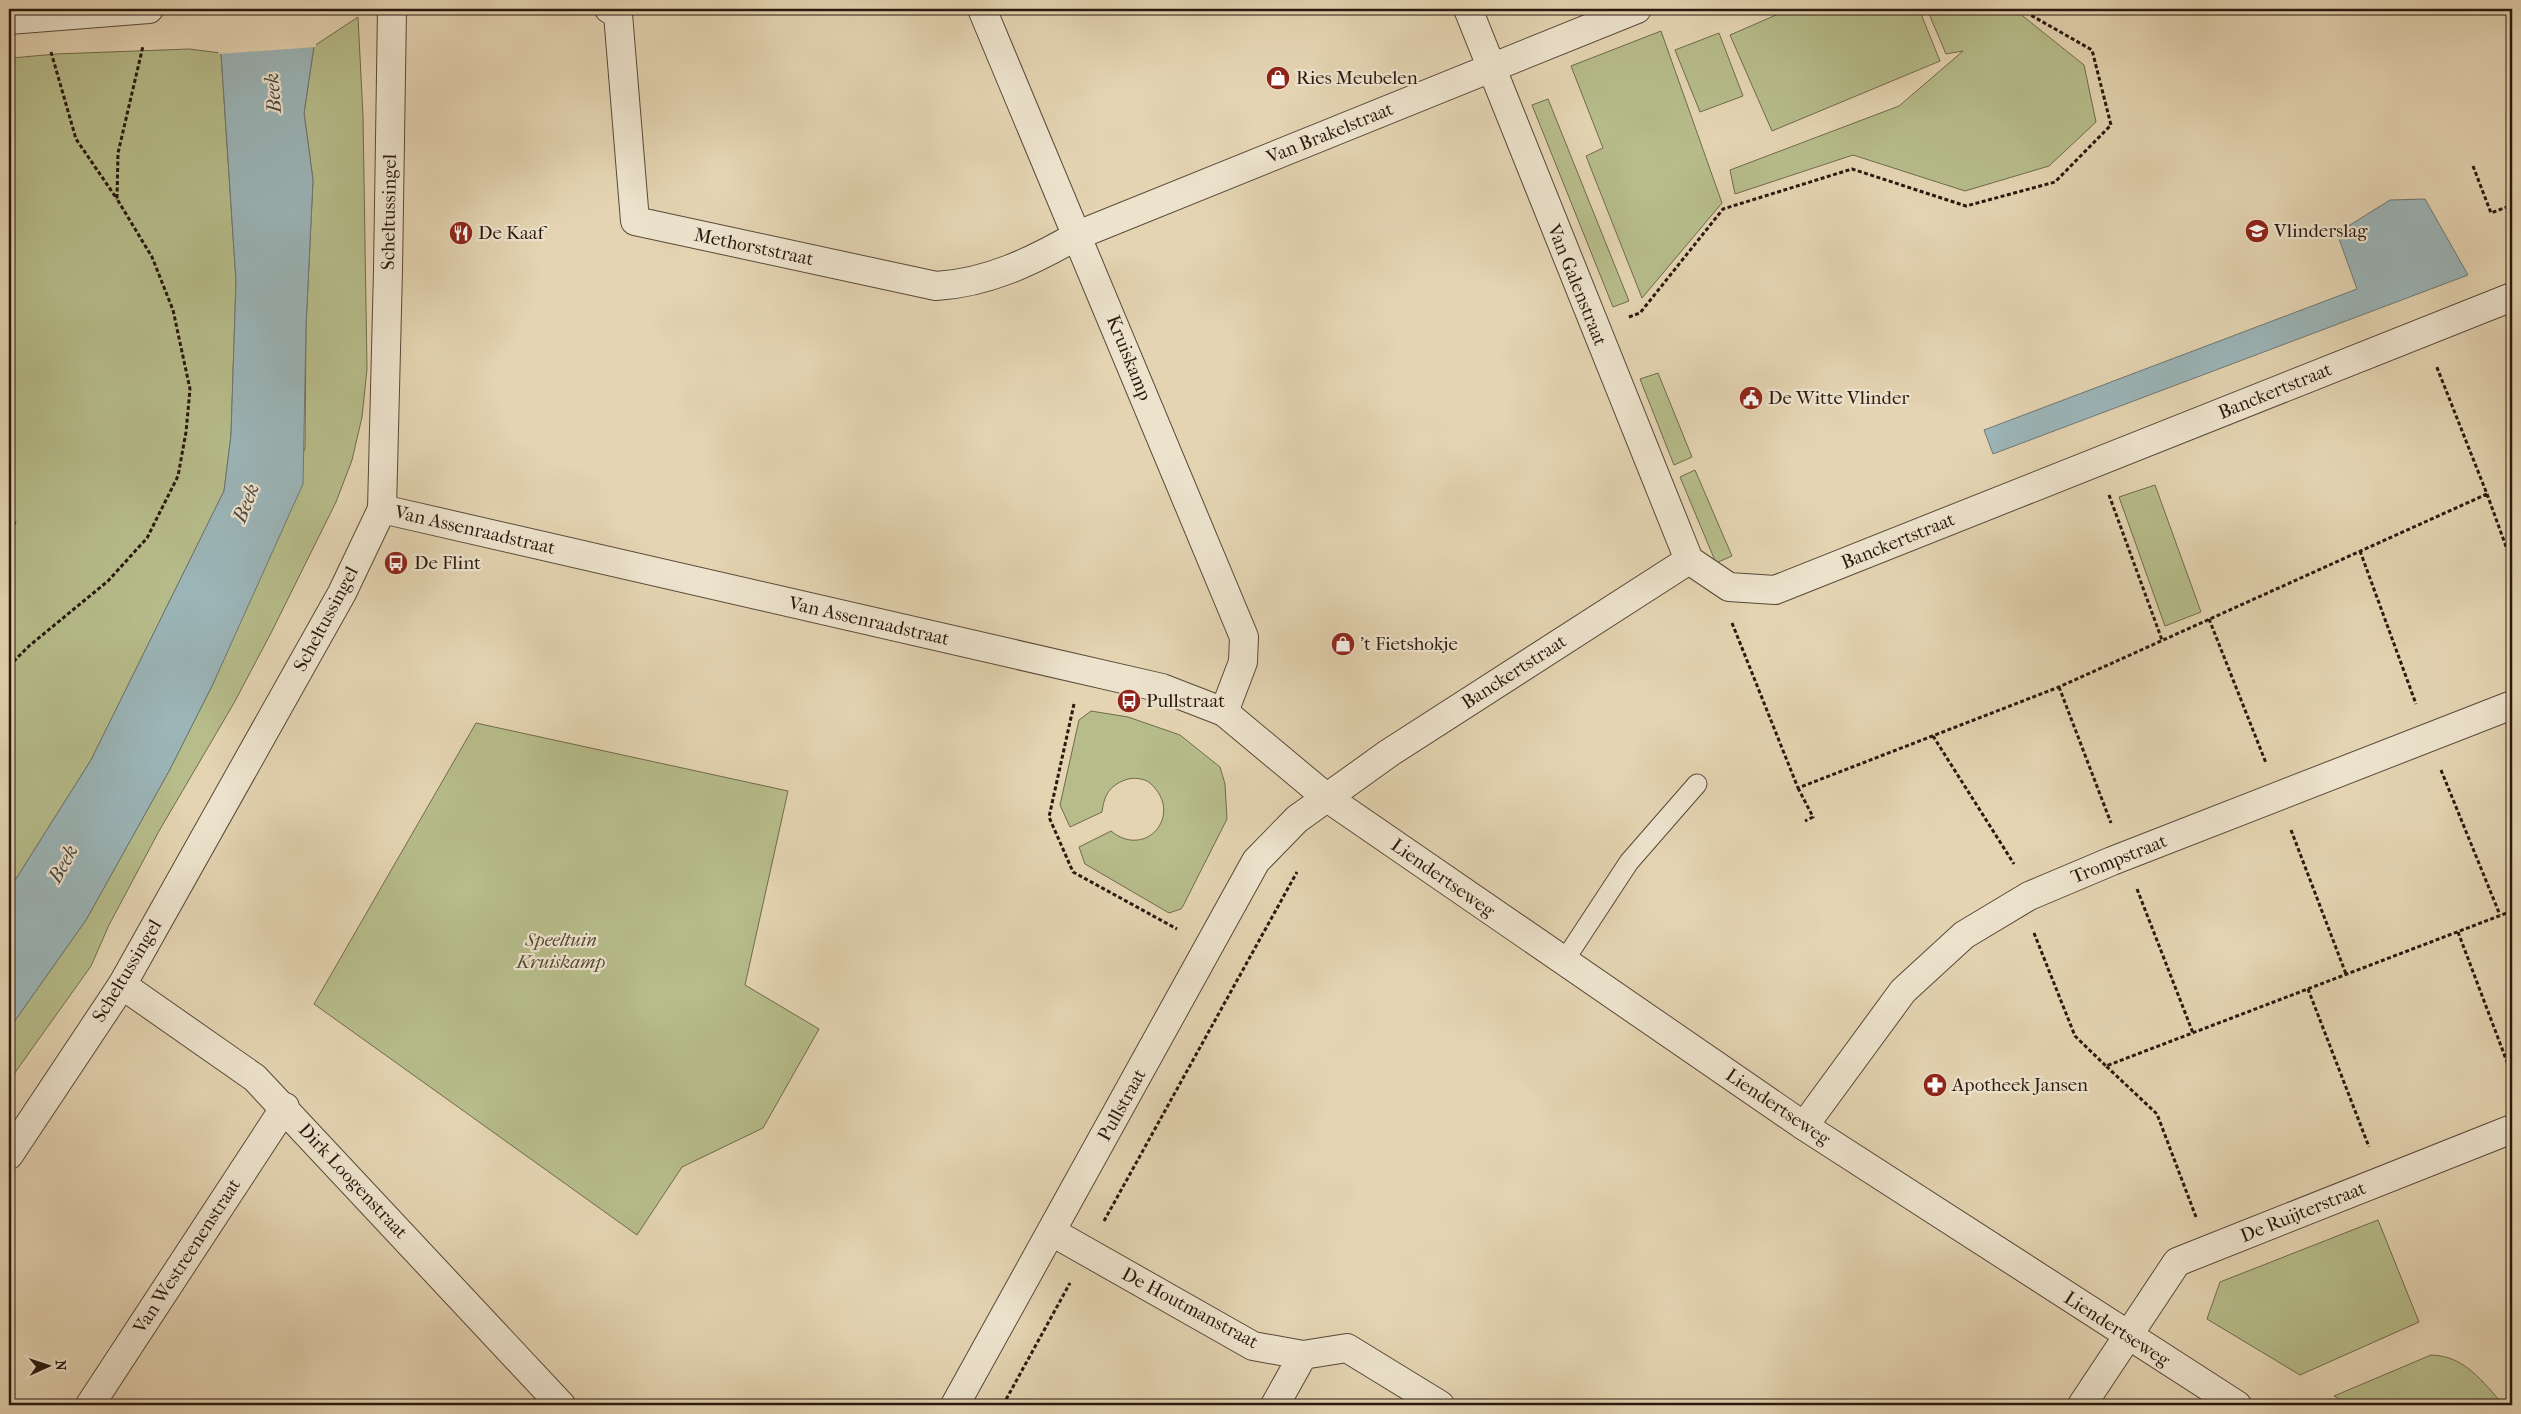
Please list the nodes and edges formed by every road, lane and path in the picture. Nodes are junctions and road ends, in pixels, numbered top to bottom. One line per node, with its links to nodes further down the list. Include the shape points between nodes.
1 (149, 9): 8 (street)
2 (392, 9): 24 (street, Scheltussingel)
3 (609, 9): 16 (street, Methorststraat, via 618,14 635,221 936,286 963,285 1031,262)
4 (982, 9): 16 (street, Kruiskamp)
5 (1468, 9): 12 (street, Van Galenstraat)
6 (1637, 9): 12 (street, Van Brakelstraat)
7 (2020, 9): 18 (path, via 2092,50 2111,125 2055,182 1966,206 1852,169 1732,206 1723,209 1640,313)
8 (87, 11): 9 (street)
9 (42, 18): 10 (street); 14 (path, via 76,139)
10 (9, 20)
11 (145, 38): 14 (path, via 118,153)
12 (1490, 68): 16 (street, Van Brakelstraat); 18 (street, Van Galenstraat)
13 (2473, 166): 15 (path, via 2491,212)
14 (117, 199): 33 (path, via 152,257 173,310 190,389 178,476 147,538 108,581)
15 (2512, 205)
16 (1078, 235): 37 (street, Kruiskamp, via 1244,637 1243,662)
17 (2512, 297): 19 (street, Banckertstraat)
18 (1596, 332): 28 (street, Van Galenstraat)
19 (2423, 332): 21 (street, Banckertstraat); 23 (path)
20 (9, 440): 22 (path, via 13,443)
21 (2097, 462): 30 (street, Banckertstraat, via 1775,590); 32 (path)
22 (9, 474)
23 (2486, 494): 27 (path); 29 (path)
24 (382, 509): 34 (street, Van Assenraadstraat); 54 (street, Scheltussingel, via 342,592)
25 (9, 521): 26 (path)
26 (16, 524)
27 (2360, 551): 31 (path); 39 (path)
28 (1689, 560): 30 (street); 43 (street, Banckertstraat)
29 (2512, 563)
30 (1728, 587): 41 (path, via 1733,629)
31 (2209, 619): 32 (path); 42 (path)
32 (2162, 640): 35 (path)
33 (9, 666)
34 (1081, 669): 37 (street, Van Assenraadstraat, via 1162,688); 51 (path, via 1049,816 1074,872)
35 (2059, 687): 38 (path); 45 (path)
36 (2512, 705): 39 (street, Trompstraat)
37 (1224, 712): 43 (street, Van Assenraadstraat)
38 (1932, 736): 41 (path); 47 (path)
39 (2428, 738): 42 (street, Trompstraat); 49 (path)
40 (1697, 784): 52 (lane, via 1629,862)
41 (1798, 788): 44 (path, via 1813,817)
42 (2279, 796): 45 (street, Trompstraat); 53 (path)
43 (1326, 797): 51 (street, Pullstraat, via 1297,819 1256,861); 52 (street, Liendertseweg)
44 (1805, 821)
45 (2124, 856): 47 (street, Trompstraat); 56 (path)
46 (1298, 871): 66 (path)
47 (2027, 898): 57 (path, via 2075,1036); 60 (street, Trompstraat, via 1964,935 1903,991)
48 (2512, 911): 49 (path)
49 (2500, 915): 50 (path)
50 (2458, 932): 53 (path); 58 (path)
51 (1209, 947): 64 (street, Pullstraat)
52 (1564, 961): 60 (street, Liendertseweg)
53 (2346, 974): 55 (path)
54 (122, 985): 59 (street, Dirk Loogenstraat, via 255,1078); 62 (street, Scheltussingel)
55 (2308, 989): 56 (path); 63 (path)
56 (2194, 1033): 57 (path)
57 (2106, 1066): 65 (path, via 2157,1114)
58 (2512, 1075)
59 (285, 1107): 69 (street, Van Westreenenstraat); 70 (street, Dirk Loogenstraat)
60 (1804, 1126): 67 (street, Liendertseweg)
61 (2512, 1130): 63 (street, De Ruijterstraat)
62 (9, 1155)
63 (2382, 1181): 65 (street, De Ruijterstraat)
64 (1052, 1232): 66 (street, De Houtmanstraat); 71 (street, Pullstraat)
65 (2209, 1250): 67 (street, De Ruijterstraat, via 2178,1262)
66 (1087, 1252): 68 (street, De Houtmanstraat, via 1253,1346); 72 (path)
67 (2128, 1337): 75 (street, De Ruijterstraat); 76 (street, Liendertseweg)
68 (1303, 1355): 73 (street); 74 (street, De Houtmanstraat, via 1347,1348)
69 (90, 1405)
70 (561, 1405)
71 (955, 1405)
72 (1002, 1405)
73 (1274, 1405)
74 (1440, 1405)
75 (2082, 1405)
76 (2237, 1405)

